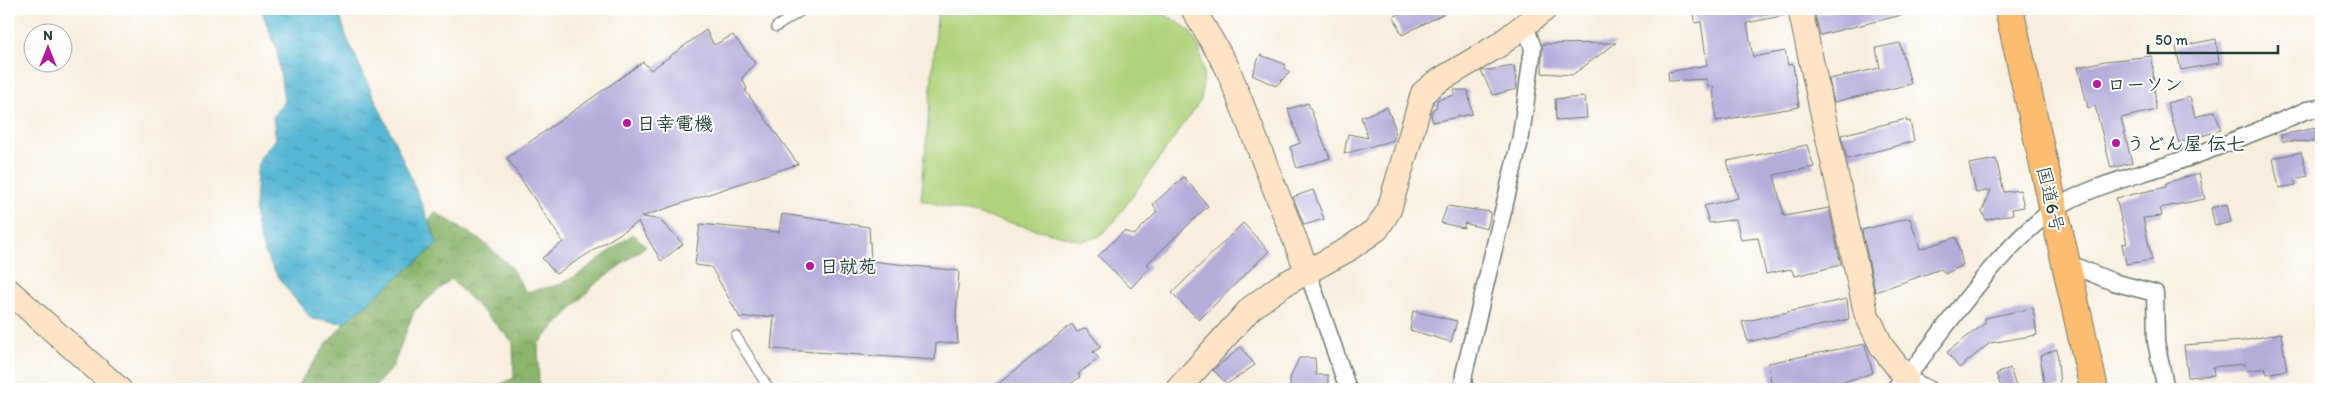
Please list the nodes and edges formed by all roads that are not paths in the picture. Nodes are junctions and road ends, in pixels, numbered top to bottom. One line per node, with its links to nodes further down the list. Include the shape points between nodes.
1 (804, 9): 7 (lane)
2 (1193, 9): 11 (street, via 1228,66)
3 (1545, 9): 6 (street)
4 (1800, 9): 14 (street, via 1866,313)
5 (2009, 9): 9 (highway, 国道6号)
6 (1525, 24): 11 (street, via 1499,45 1423,93 1389,210 1377,229); 19 (street, via 1533,48 1523,127)
7 (776, 27)
8 (2321, 108): 9 (street, via 2307,110 2078,197)
9 (2053, 210): 10 (highway, 国道6号); 14 (street, via 1989,273)
10 (2065, 262): 21 (highway, 国道6号); 22 (street, via 2113,282 2155,293 2156,342)
11 (1308, 273): 17 (street, via 1281,286 1251,308); 18 (street)
12 (9, 291): 15 (street)
13 (736, 336): 16 (lane)
14 (1900, 384): 20 (street)
15 (119, 389)
16 (769, 389)
17 (1178, 389)
18 (1348, 389)
19 (1463, 389)
20 (1928, 389)
21 (2094, 389)
22 (2168, 389)

